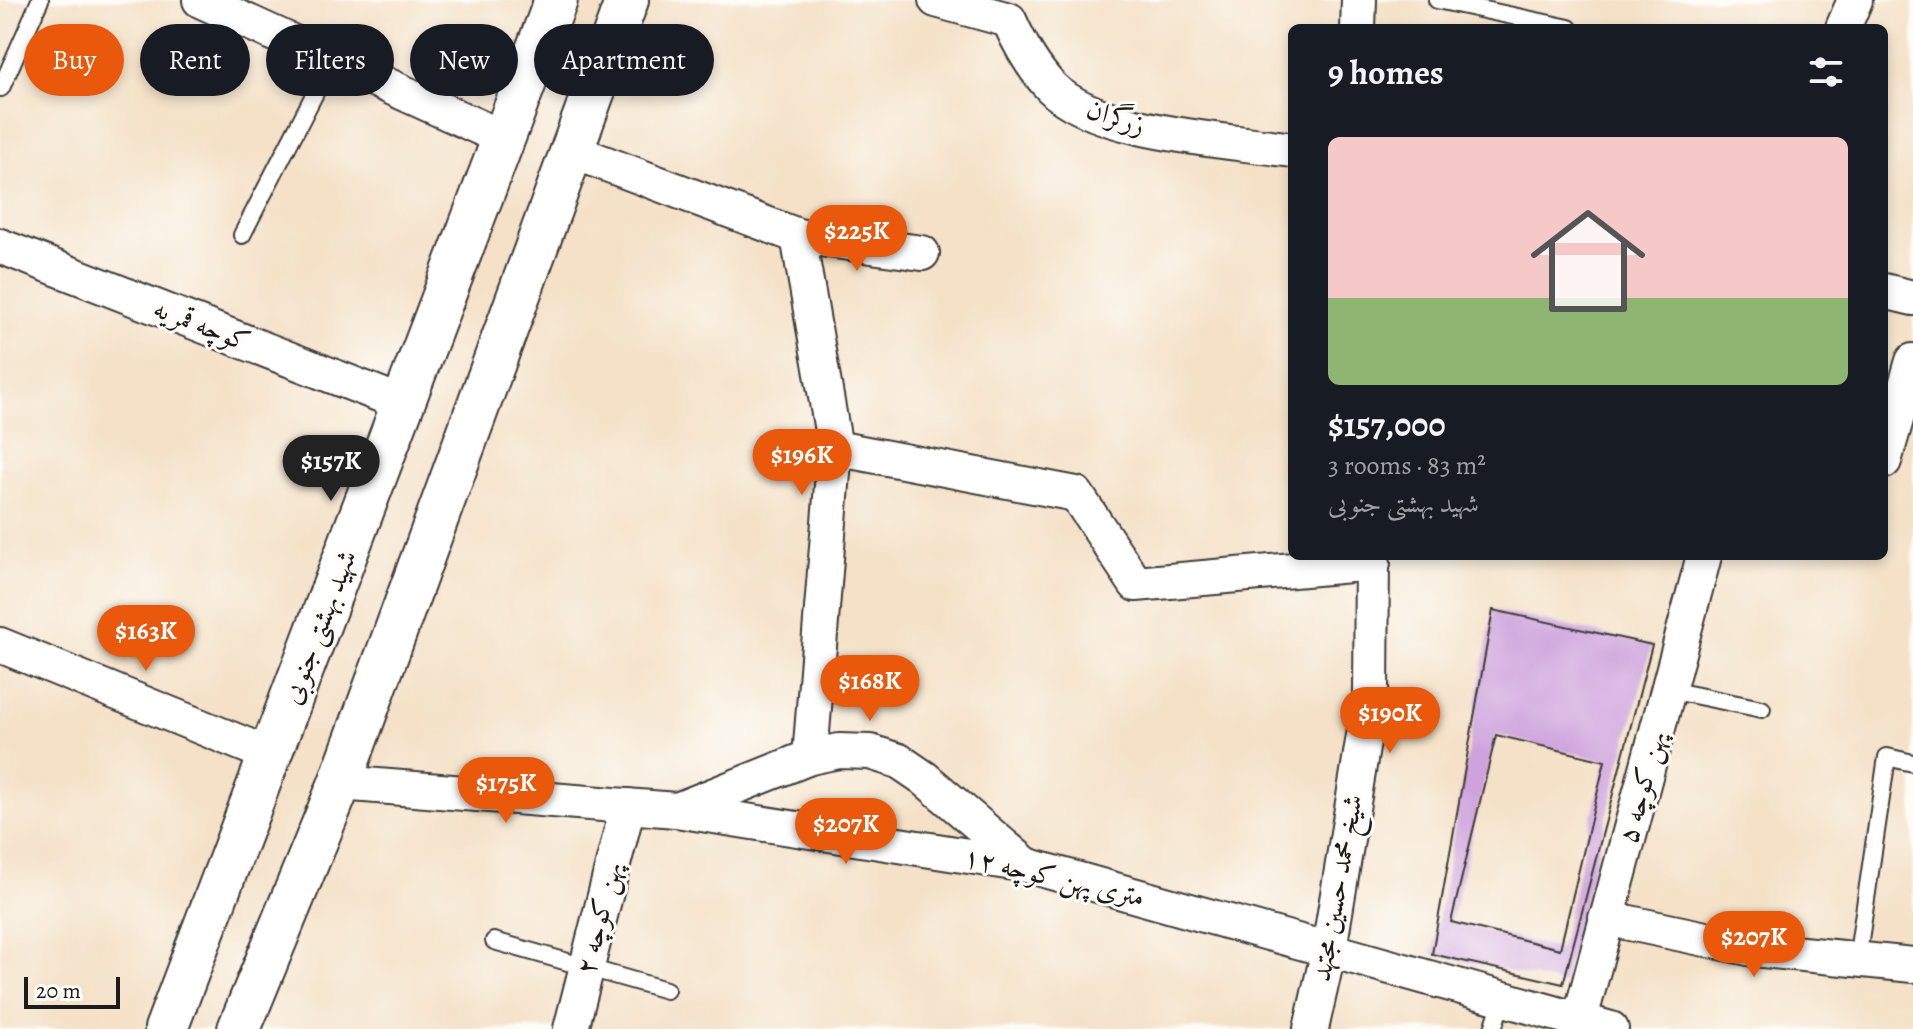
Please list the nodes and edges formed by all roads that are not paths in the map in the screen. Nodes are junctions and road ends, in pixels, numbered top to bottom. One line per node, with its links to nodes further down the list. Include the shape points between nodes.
1 (40, 0): 13 (lane)
2 (200, 0): 12 (street)
3 (556, 0): 16 (street, شهید بهشتی جنوبی)
4 (627, 0): 18 (street)
5 (936, 0): 17 (street, زرگران, via 1009,20 1027,58 1054,90 1089,113 1128,126)
6 (1359, 0): 9 (street)
7 (1437, 0): 10 (lane)
8 (1855, 0): 11 (street)
9 (1358, 24)
10 (1550, 24)
11 (1845, 24)
12 (266, 30)
13 (1, 88)
14 (394, 88): 16 (street)
15 (313, 96): 19 (lane)
16 (505, 139): 26 (street, شهید بهشتی جنوبی)
17 (1288, 149)
18 (572, 151): 20 (street); 37 (street)
19 (242, 235)
20 (798, 236): 22 (street); 28 (street)
21 (0, 246): 26 (street, کوچه قمریه)
22 (922, 253)
23 (1888, 292): 24 (street)
24 (1913, 298)
25 (1913, 361): 27 (street)
26 (404, 404): 34 (street, شهید بهشتی جنوبی)
27 (1888, 447)
28 (835, 448): 29 (street, via 1076,494 1136,584); 35 (street)
29 (1372, 560): 43 (street, شیخ محمد حسین مجتهد, via 1371,693)
30 (1703, 560): 32 (street, پهن کوچه ۵)
31 (0, 645): 34 (street)
32 (1669, 690): 33 (lane); 41 (street, پهن کوچه ۵)
33 (1762, 709)
34 (270, 755): 50 (street, شهید بهشتی جنوبی)
35 (810, 757): 39 (street); 40 (street, via 870,752 899,761)
36 (1913, 763): 44 (lane, via 1887,757)
37 (340, 783): 38 (street, ۱۲ متری پهن کوچه); 51 (street)
38 (628, 806): 39 (street, ۱۲ متری پهن کوچه); 46 (street, پهن کوچه ۲)
39 (676, 810): 40 (street, ۱۲ متری پهن کوچه)
40 (1026, 865): 43 (street, ۱۲ متری پهن کوچه)
41 (1606, 918): 44 (street, via 1753,949); 49 (street, پهن کوچه ۵)
42 (494, 941): 46 (lane)
43 (1329, 949): 48 (street, ۱۲ متری پهن کوچه); 53 (street, شیخ محمد حسین مجتهد)
44 (1857, 960): 45 (street)
45 (1913, 965)
46 (587, 966): 47 (lane); 52 (street, پهن کوچه ۲)
47 (666, 990)
48 (1498, 1013): 49 (street, ۱۲ متری پهن کوچه)
49 (1596, 1024)
50 (166, 1029)
51 (239, 1029)
52 (571, 1029)
53 (1311, 1029)

